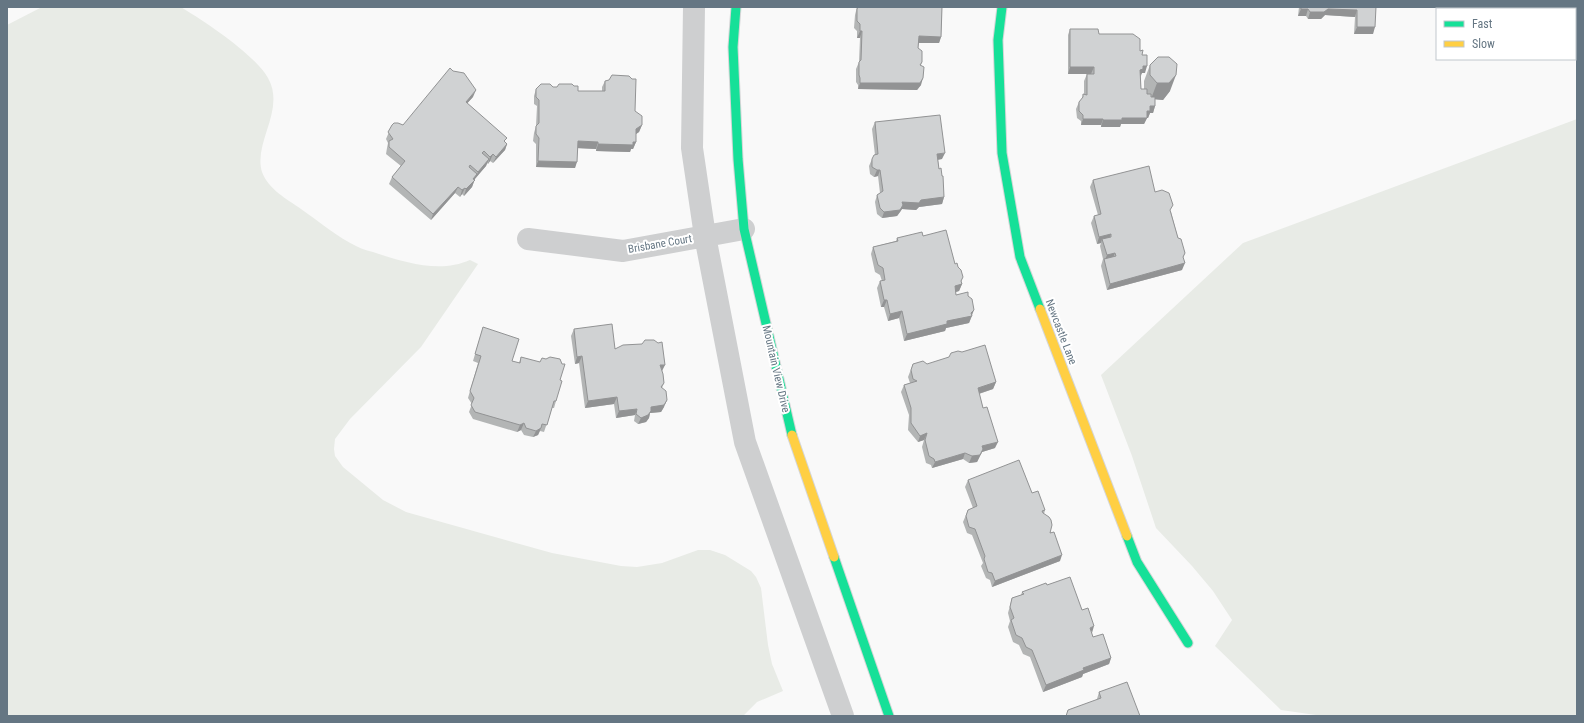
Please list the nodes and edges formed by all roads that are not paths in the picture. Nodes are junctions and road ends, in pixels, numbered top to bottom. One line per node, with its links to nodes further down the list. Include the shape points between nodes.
1 (694, 7): 5 (street, via 692,148)
2 (736, 7): 4 (street, Mountain View Drive, via 733,46)
3 (1002, 7): 7 (street, Newcastle Lane, via 998,40 1002,153 1020,257 1137,562)
4 (744, 229): 5 (street, Brisbane Court); 9 (street, Mountain View Drive, via 792,437)
5 (705, 236): 6 (street, Brisbane Court, via 622,251); 8 (street, via 745,442)
6 (528, 239)
7 (1188, 643)
8 (843, 716)
9 (889, 716)

